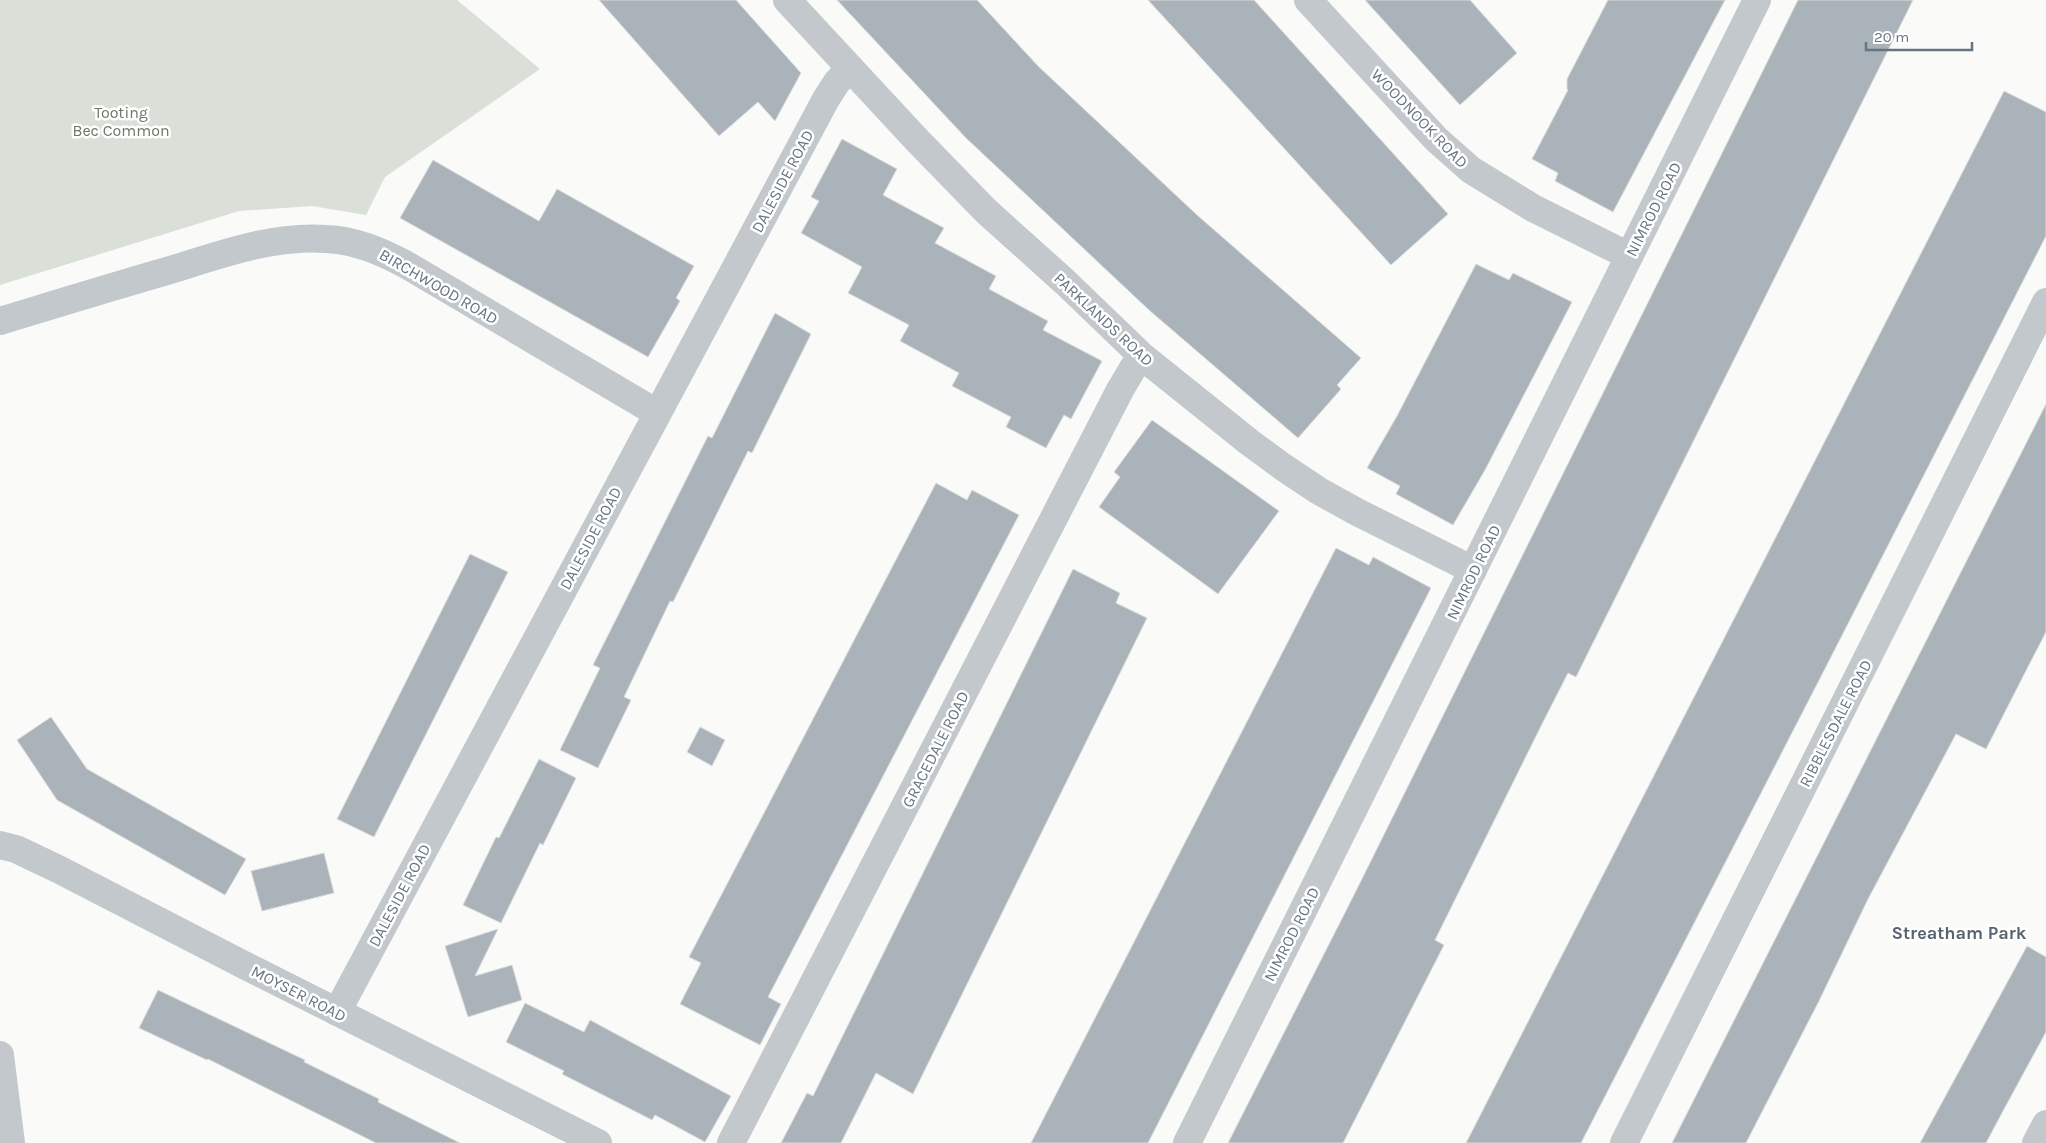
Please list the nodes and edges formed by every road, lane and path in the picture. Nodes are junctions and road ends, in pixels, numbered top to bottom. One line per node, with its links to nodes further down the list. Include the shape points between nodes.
1 (787, 0): 4 (street, PARKLANDS ROAD)
2 (1308, 0): 5 (street, WOODNOOK ROAD, via 1436,139 1471,170 1533,208)
3 (1757, 0): 5 (street, NIMROD ROAD)
4 (850, 68): 8 (street, PARKLANDS ROAD, via 986,211); 9 (street, DALESIDE ROAD, via 826,99)
5 (1630, 256): 10 (street, NIMROD ROAD)
6 (2046, 302): 19 (street, RIBBLESDALE ROAD)
7 (0, 321): 9 (street, BIRCHWOOD ROAD, via 238,249 293,240 353,242 398,260)
8 (1143, 357): 10 (street, PARKLANDS ROAD, via 1249,442 1312,486); 17 (street, GRACEDALE ROAD, via 1120,390)
9 (657, 413): 12 (street, DALESIDE ROAD)
10 (1473, 570): 18 (street, NIMROD ROAD)
11 (0, 845): 12 (street, MOYSER ROAD, via 58,869)
12 (337, 1012): 16 (street, MOYSER ROAD)
13 (0, 1055): 15 (street)
14 (2046, 1124): 20 (street)
15 (11, 1143)
16 (598, 1143)
17 (731, 1143)
18 (1187, 1143)
19 (1624, 1143)
20 (2036, 1143)

